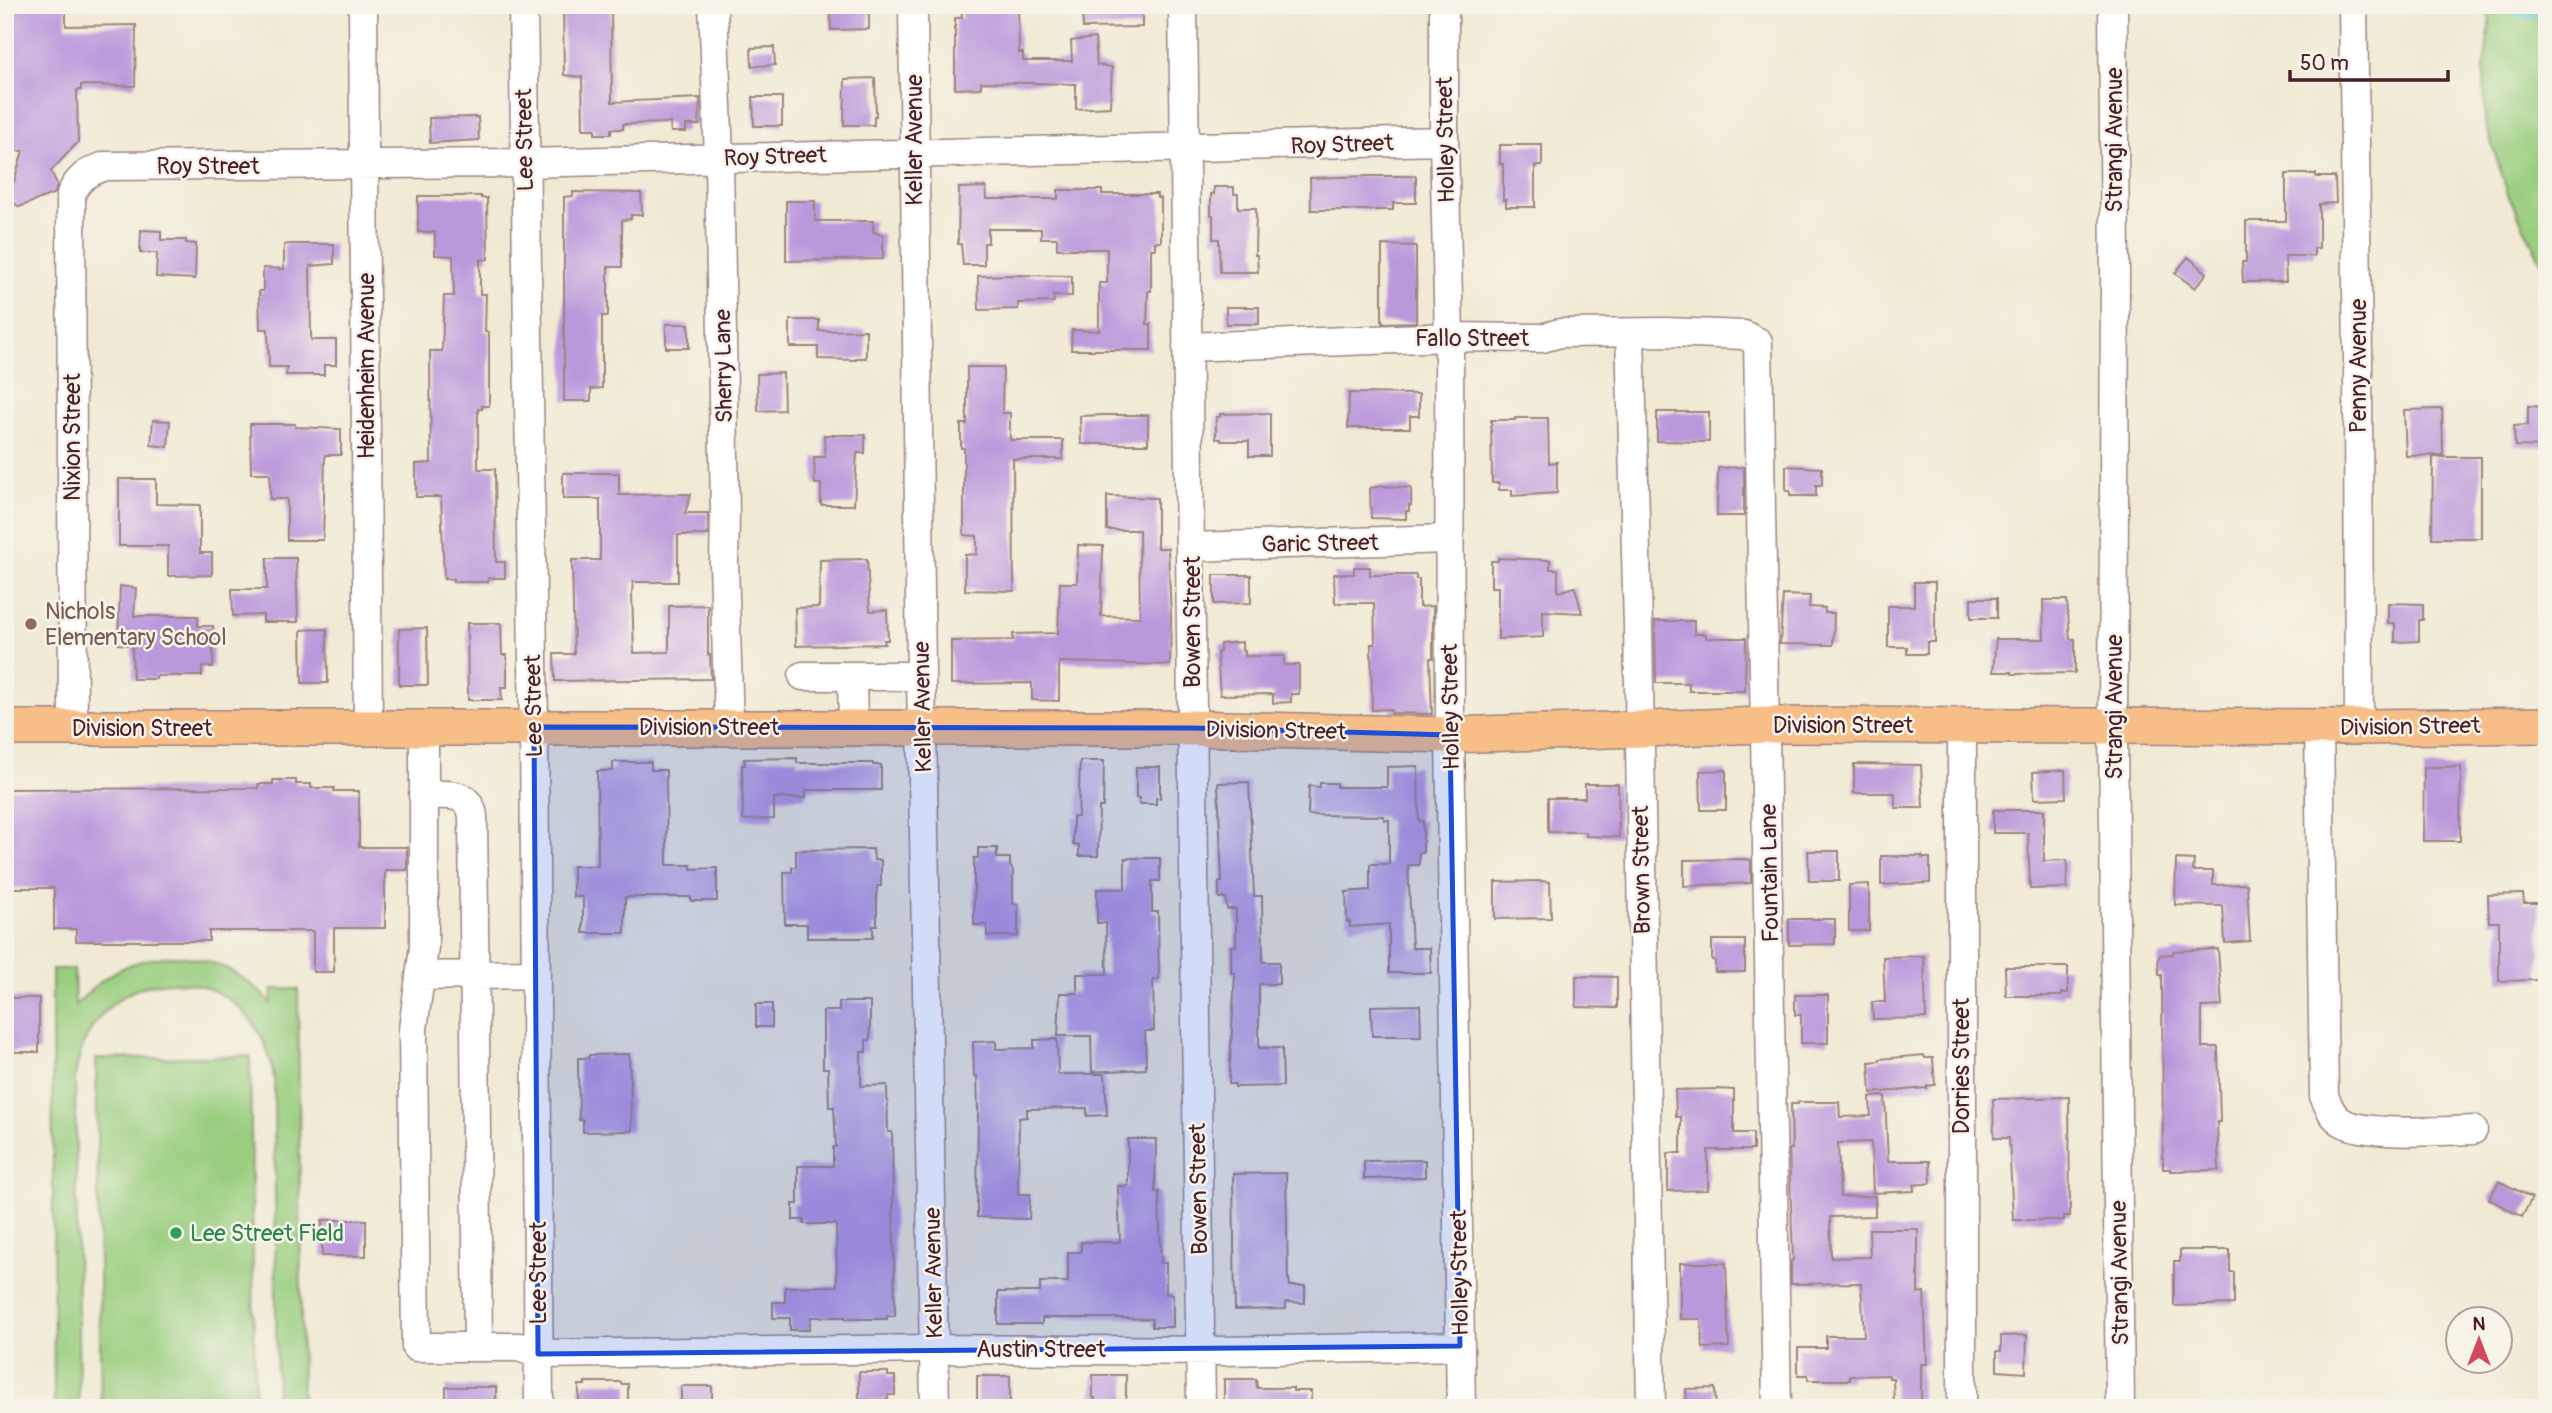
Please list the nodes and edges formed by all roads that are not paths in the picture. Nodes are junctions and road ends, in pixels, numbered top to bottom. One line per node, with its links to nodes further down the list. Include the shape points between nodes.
1 (363, 5): 14 (street, Heidenheim Avenue)
2 (523, 5): 13 (street, Lee Street)
3 (713, 5): 12 (street, Sherry Lane)
4 (913, 5): 11 (street, Keller Avenue)
5 (1183, 5): 10 (street, Bowen Street)
6 (1444, 5): 9 (street, Holley Street)
7 (2113, 5): 33 (street, Strangi Avenue)
8 (2353, 5): 35 (street, Penny Avenue)
9 (1444, 141): 10 (street, Roy Street); 17 (street, Holley Street)
10 (1184, 148): 11 (street, Roy Street); 19 (street, Bowen Street)
11 (913, 152): 12 (street, Roy Street); 24 (street, Keller Avenue)
12 (719, 158): 13 (street, Roy Street); 31 (street, Sherry Lane)
13 (524, 163): 14 (street, Roy Street); 30 (street, Lee Street)
14 (365, 165): 15 (street, Roy Street); 28 (street, Heidenheim Avenue)
15 (105, 166): 37 (street, Nixion Street, via 77,180 71,194)
16 (1630, 333): 17 (street, Fallo Street); 18 (street, Fallo Street, via 1745,335); 40 (street, Brown Street)
17 (1450, 337): 19 (street, Fallo Street); 20 (street, Holley Street)
18 (1755, 339): 26 (street, Fountain Lane, via 1759,350)
19 (1187, 347): 21 (street, Bowen Street)
20 (1449, 539): 21 (street, Garic Street); 41 (street, Holley Street)
21 (1192, 547): 39 (street, Bowen Street)
22 (803, 676): 23 (street)
23 (852, 676): 24 (street); 32 (street)
24 (921, 676): 38 (street, Keller Avenue)
25 (1962, 724): 26 (main road, Division Street); 33 (main road, Division Street); 58 (street, Dorries Street)
26 (1767, 725): 40 (main road, Division Street); 57 (street, Fountain Lane)
27 (2547, 725): 35 (main road, Division Street)
28 (368, 727): 29 (main road, Division Street); 37 (main road, Division Street)
29 (424, 727): 30 (main road, Division Street); 42 (street)
30 (534, 727): 31 (main road, Division Street); 43 (street, Lee Street)
31 (729, 727): 32 (main road, Division Street)
32 (853, 727): 38 (main road, Division Street)
33 (2113, 727): 34 (main road, Division Street); 59 (street, Strangi Avenue)
34 (2319, 727): 35 (main road, Division Street); 46 (street, via 2322,1051 2324,1096 2330,1112 2344,1124 2376,1130)
35 (2359, 727)
36 (5, 728): 37 (main road, Division Street)
37 (73, 728)
38 (922, 728): 39 (main road, Division Street); 49 (street, Keller Avenue)
39 (1192, 728): 41 (main road, Division Street); 50 (street, Bowen Street)
40 (1638, 730): 41 (main road, Division Street); 56 (street, Brown Street)
41 (1450, 735): 47 (street, Holley Street)
42 (423, 795): 44 (street, via 457,794 472,808); 45 (street)
43 (536, 974): 44 (street); 51 (street, Lee Street)
44 (475, 975): 45 (street); 48 (street)
45 (421, 976): 48 (street, Austin Street, via 413,1029 415,1347)
46 (2473, 1130)
47 (1460, 1346): 50 (street, Austin Street); 55 (street, Holley Street)
48 (478, 1347): 51 (street, Austin Street, via 519,1347)
49 (935, 1349): 50 (street, Austin Street); 51 (street, Austin Street); 53 (street, Keller Avenue)
50 (1201, 1349): 54 (street, Bowen Street)
51 (538, 1354): 52 (street, Lee Street)
52 (539, 1408)
53 (936, 1408)
54 (1201, 1408)
55 (1461, 1408)
56 (1651, 1408)
57 (1777, 1408)
58 (1962, 1408)
59 (2120, 1408)

